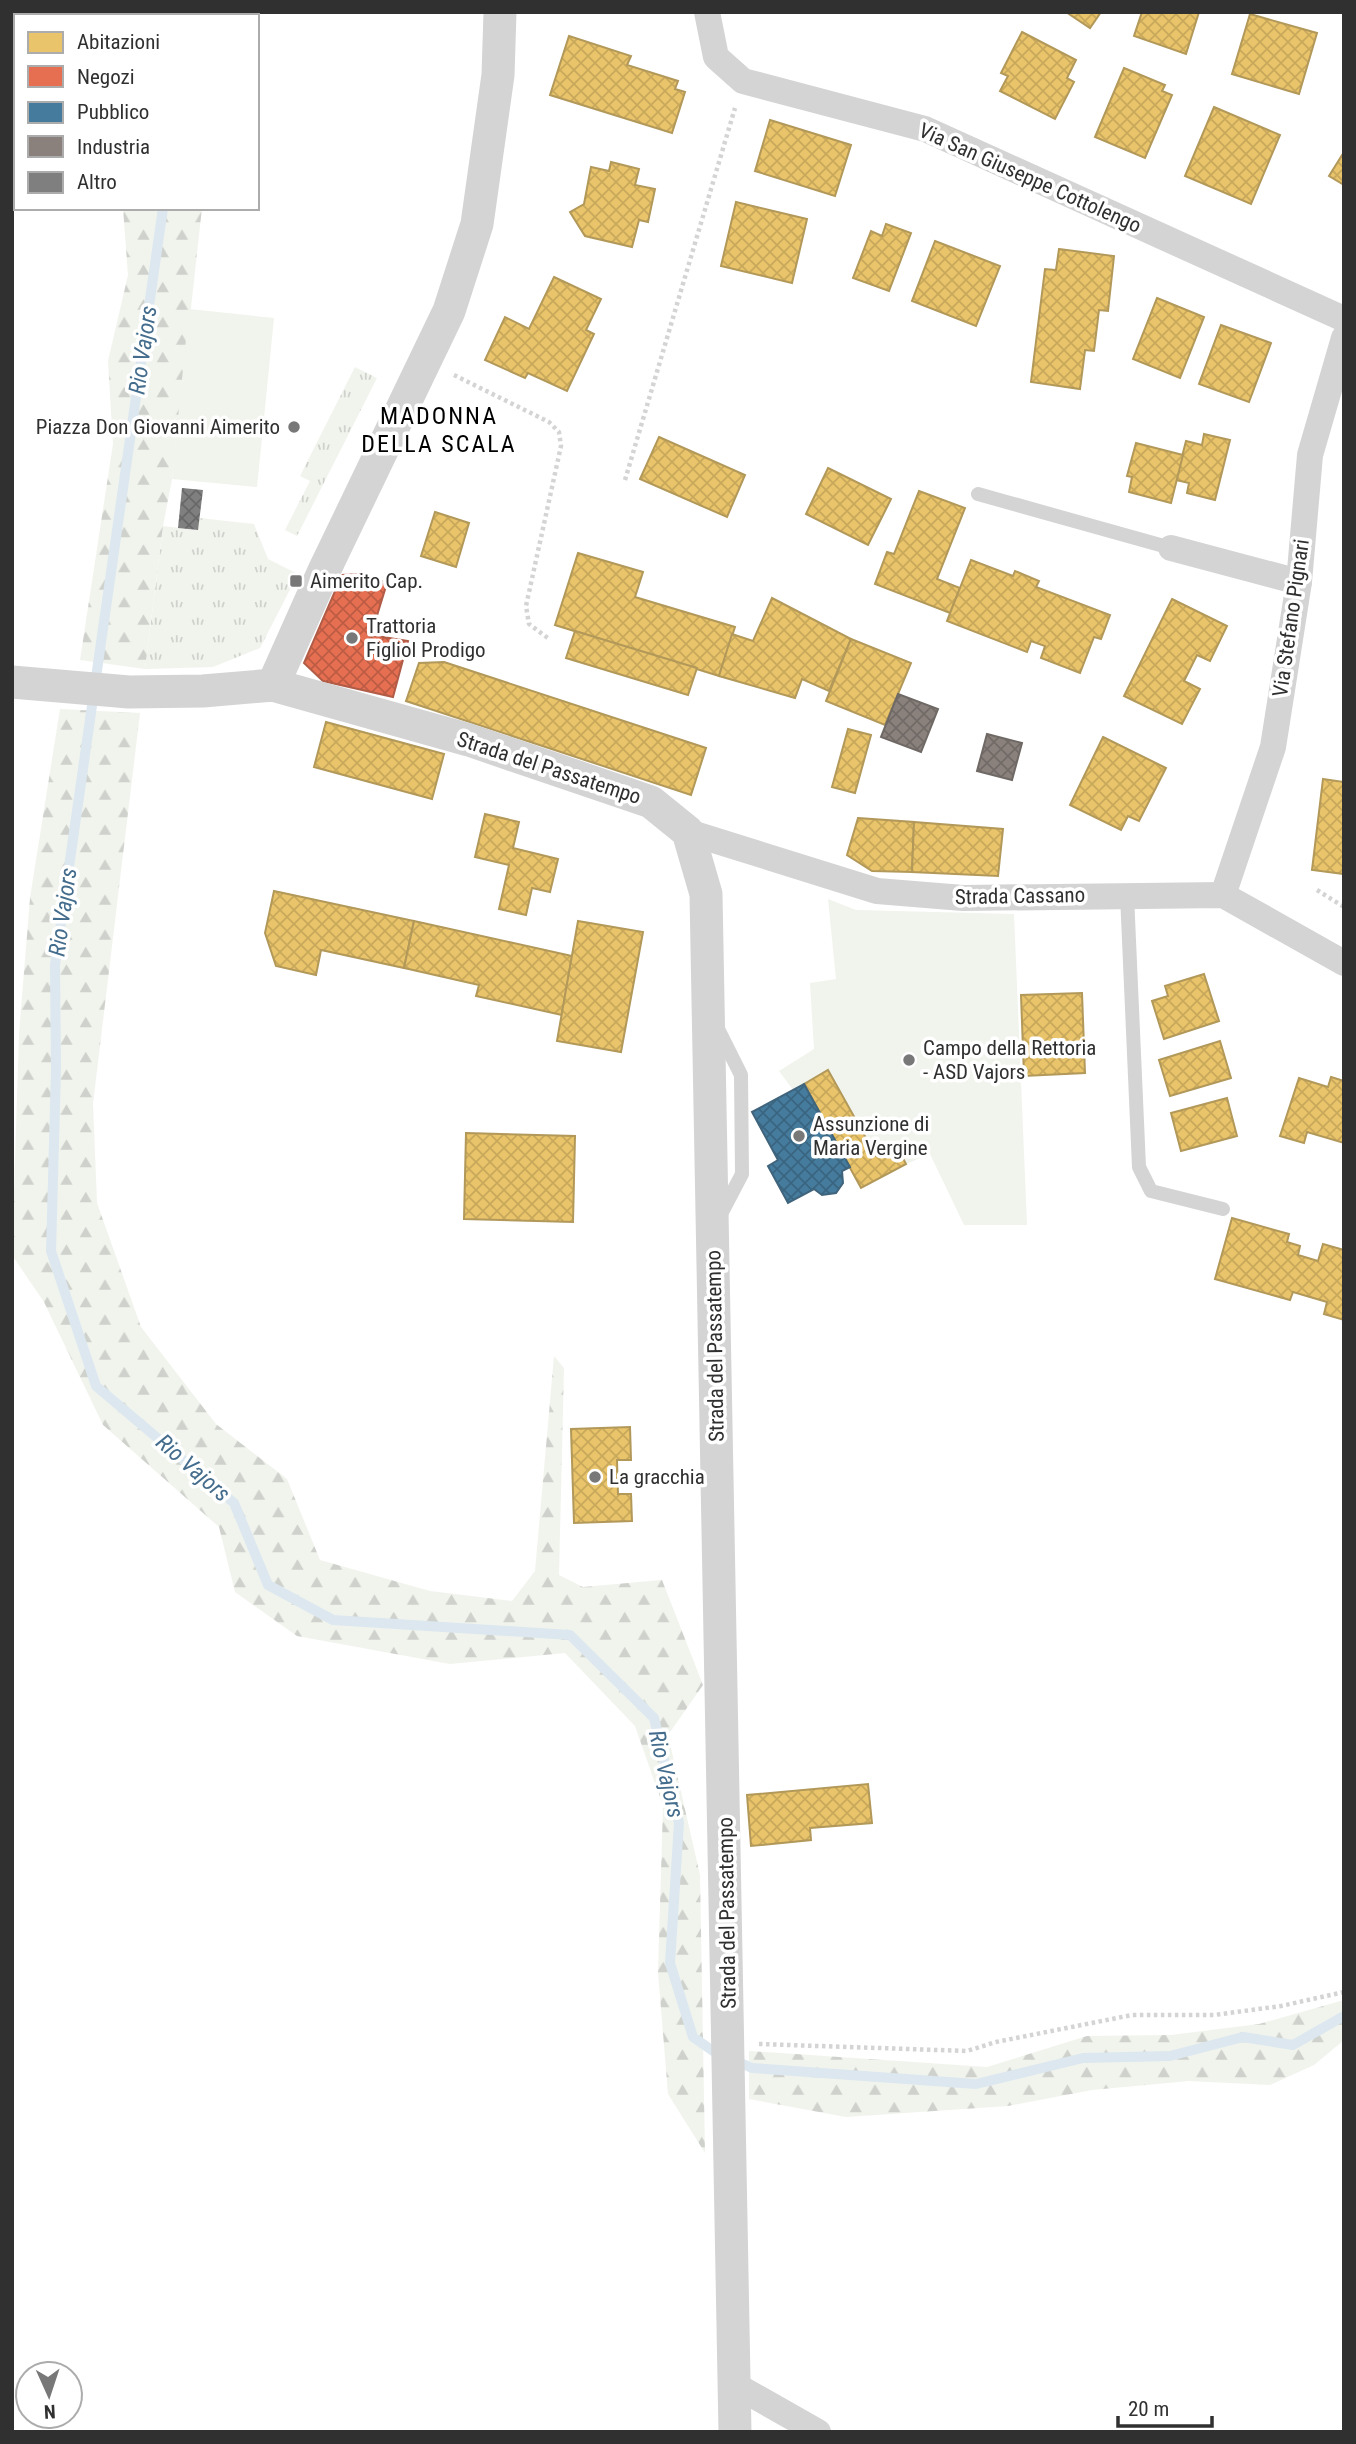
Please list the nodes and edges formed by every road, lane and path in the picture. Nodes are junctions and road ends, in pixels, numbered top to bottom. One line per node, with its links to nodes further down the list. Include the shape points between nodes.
1 (500, 12): 6 (street, via 498,75 477,224 449,311)
2 (707, 12): 3 (street, Via San Giuseppe Cottolengo, via 716,57)
3 (743, 81): 4 (street, Via San Giuseppe Cottolengo, via 925,129); 7 (path)
4 (1344, 319)
5 (1344, 338): 10 (street, Via Stefano Pignari, via 1310,455)
6 (425, 361): 11 (path, via 549,422 559,432 561,446 526,607 529,624); 13 (street)
7 (625, 480)
8 (978, 495): 9 (lane)
9 (1171, 548): 10 (street)
10 (1299, 582): 17 (street, Via Stefano Pignari, via 1273,747)
11 (549, 639)
12 (12, 682): 13 (street, via 129,692)
13 (273, 685): 14 (street, Strada del Passatempo, via 470,740 651,802)
14 (688, 832): 16 (street, Strada Cassano, via 877,891 963,898); 22 (street, Strada del Passatempo, via 706,894)
15 (1317, 890): 18 (path)
16 (1127, 895): 17 (street, Strada Cassano); 20 (lane, via 1139,1167 1151,1191)
17 (1223, 895): 19 (street, Strada Cassano)
18 (1344, 907)
19 (1344, 963)
20 (1223, 1209)
21 (1344, 1993): 22 (path, via 1214,2015 1132,2015 967,2051)
22 (729, 2042): 23 (street, Strada del Passatempo)
23 (736, 2385): 24 (street, Strada del Passatempo); 25 (street)
24 (735, 2432)
25 (818, 2432)

